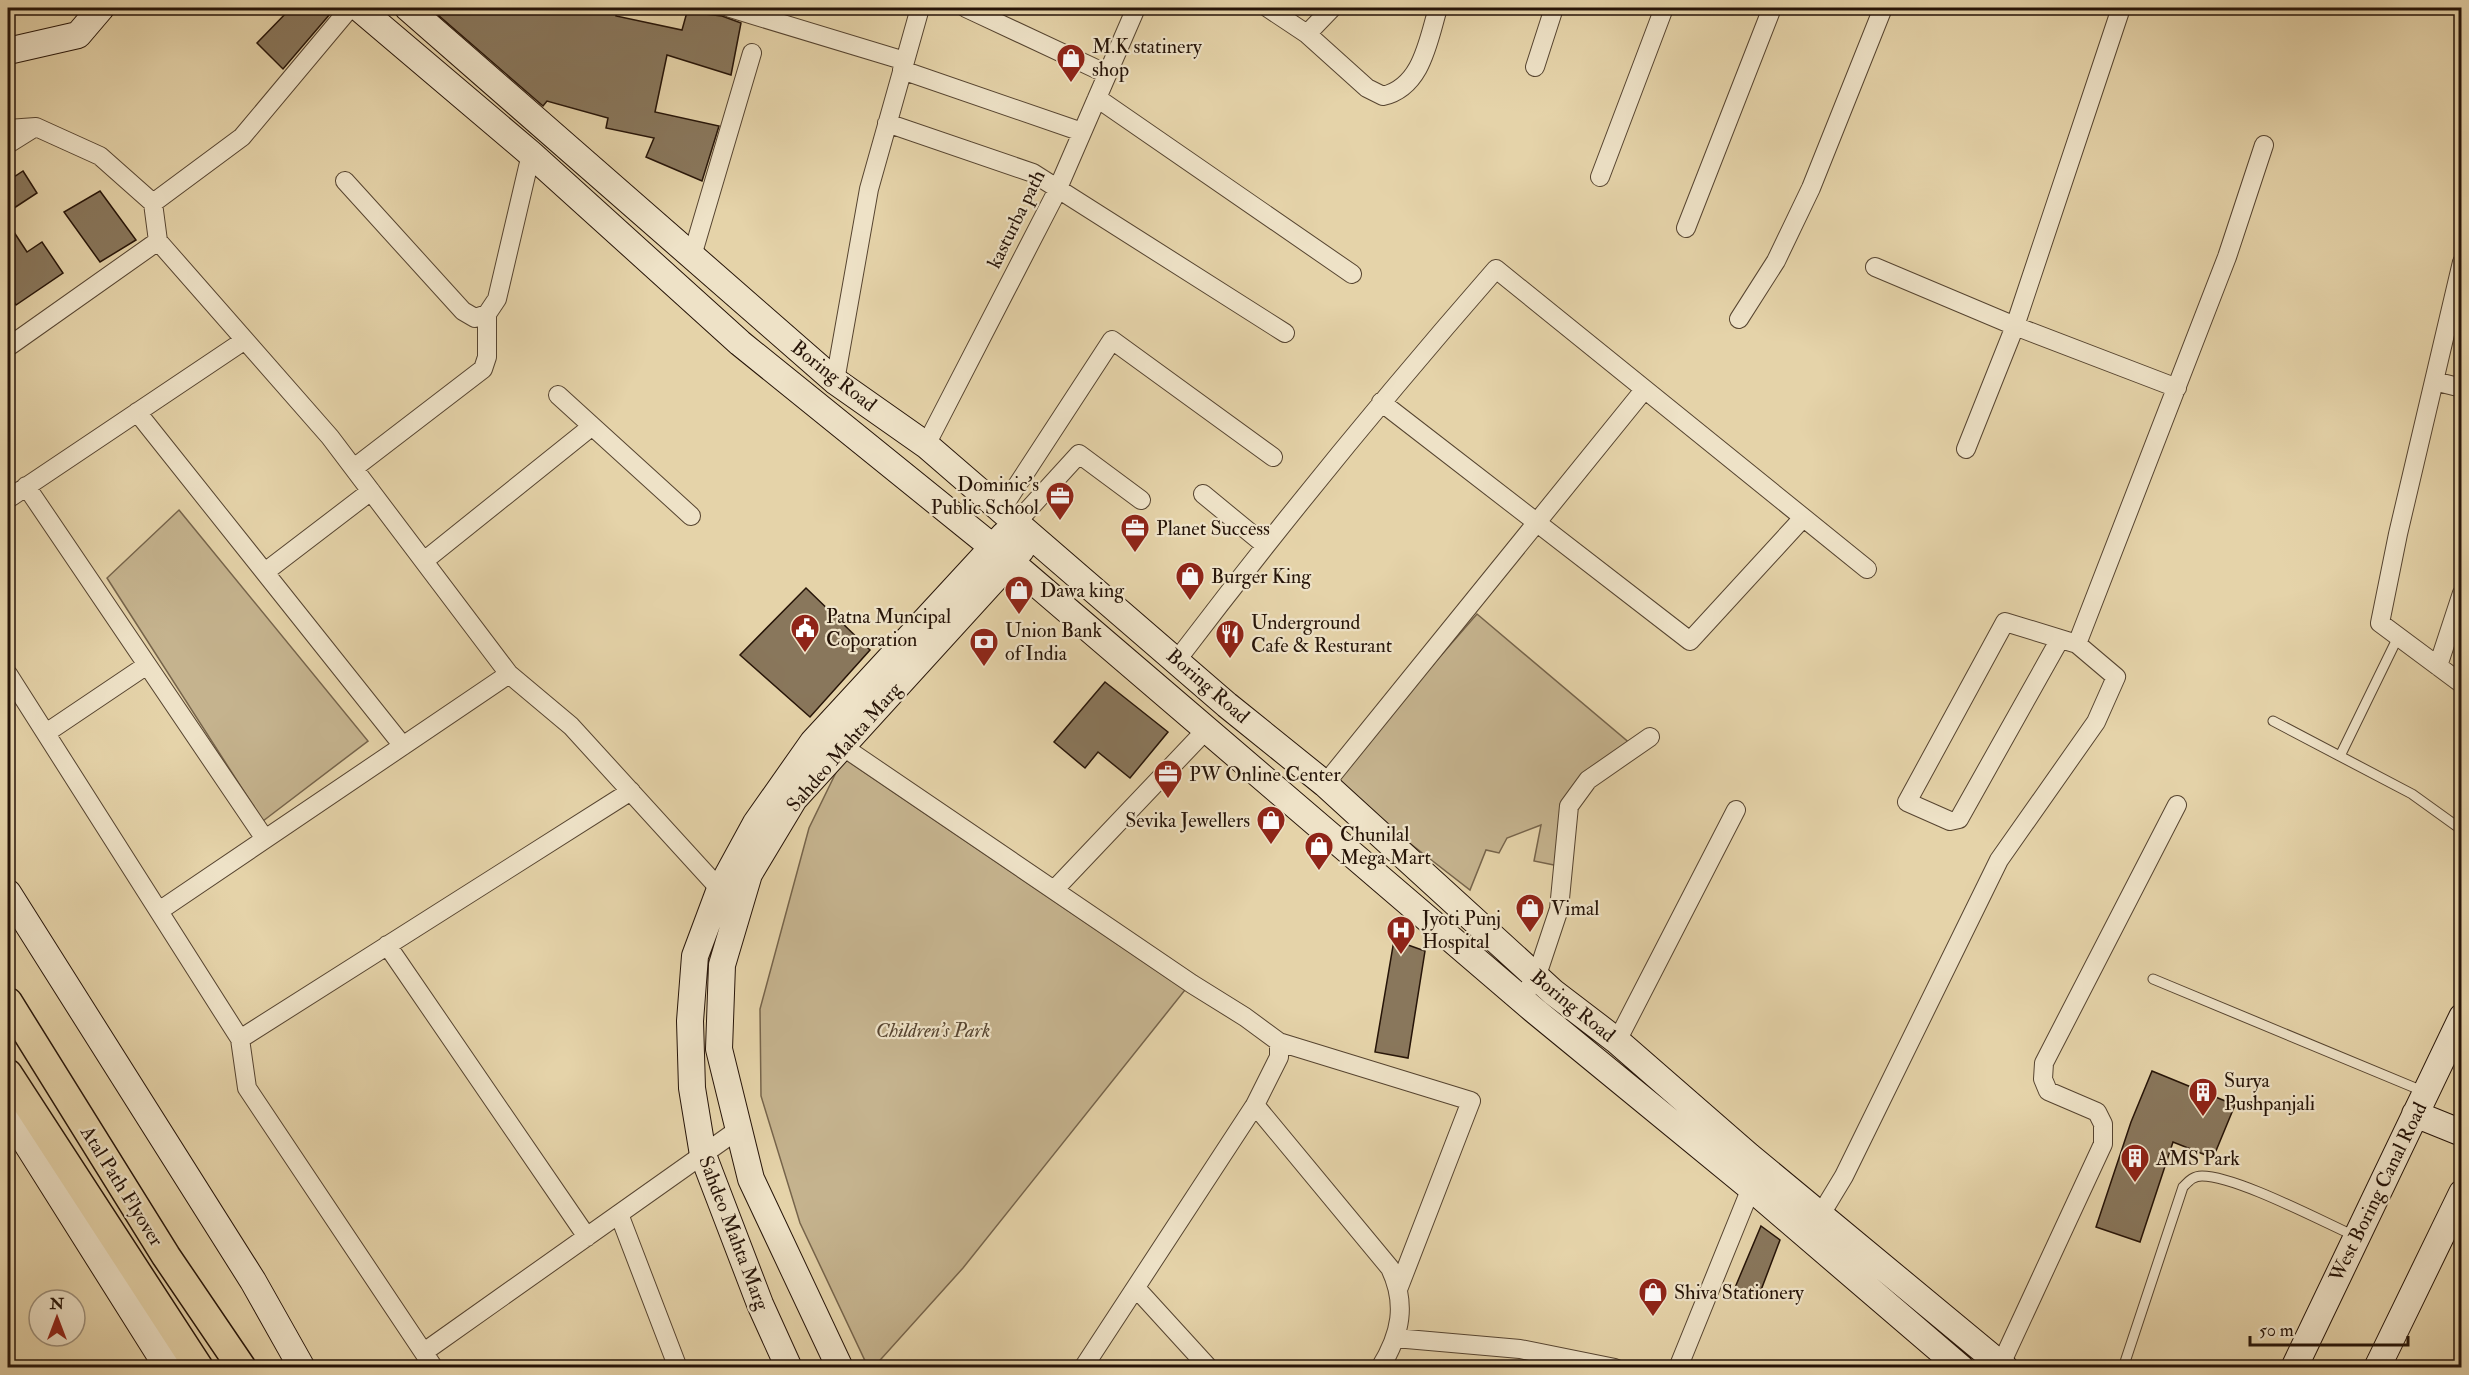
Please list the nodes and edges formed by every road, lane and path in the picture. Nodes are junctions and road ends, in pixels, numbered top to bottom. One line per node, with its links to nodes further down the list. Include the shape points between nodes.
1 (101, 8): 18 (street, via 78,35)
2 (350, 8): 34 (street, via 242,137)
3 (359, 8): 30 (street)
4 (408, 8): 37 (street, Boring Road)
5 (730, 8): 20 (street)
6 (920, 8): 20 (street)
7 (966, 8): 22 (street)
8 (1136, 8): 22 (street, kasturba path)
9 (1268, 8): 17 (street)
10 (1332, 8): 17 (street)
11 (1438, 8): 17 (street, via 1417,70 1404,89 1383,96 1367,88)
12 (1554, 8): 21 (street)
13 (1664, 8): 31 (street)
14 (1772, 8): 35 (street)
15 (1882, 8): 42 (street, via 1806,198 1776,261)
16 (2121, 8): 43 (street)
17 (1307, 34)
18 (8, 51)
19 (752, 53): 37 (street)
20 (903, 66): 24 (street); 27 (street)
21 (1535, 67)
22 (1107, 75): 23 (street, kasturba path)
23 (1097, 98): 27 (street, kasturba path); 40 (street)
24 (887, 123): 33 (street, via 1022,167); 47 (street, via 869,189)
25 (36, 127): 26 (street); 28 (street); 34 (street, via 100,156)
26 (8, 129)
27 (1082, 132): 33 (street, kasturba path)
28 (8, 144)
29 (2264, 145): 49 (street)
30 (531, 154): 41 (street, via 497,299); 70 (street, via 740,343)
31 (1600, 177)
32 (345, 181): 41 (street, via 463,311 475,318)
33 (1058, 188): 44 (street); 56 (street, kasturba path)
34 (153, 203): 36 (street)
35 (1686, 228)
36 (158, 241): 45 (street); 46 (street)
37 (692, 256): 47 (street, Boring Road)
38 (2462, 262): 48 (street)
39 (1875, 267): 43 (street)
40 (1352, 274)
41 (487, 314): 59 (street, via 488,357 483,369)
42 (1739, 319)
43 (2015, 326): 49 (street); 57 (street)
44 (1285, 333)
45 (245, 340): 54 (street); 59 (street)
46 (8, 347)
47 (835, 381): 56 (street, Boring Road)
48 (2434, 381): 50 (street); 75 (street, via 2380,623)
49 (2178, 388): 77 (street)
50 (2462, 388)
51 (1644, 390): 53 (street, via 1496,269); 66 (street); 68 (street)
52 (558, 395): 55 (street)
53 (1381, 402): 68 (street); 69 (street)
54 (137, 412): 60 (street); 73 (street)
55 (591, 428): 65 (street); 71 (street)
56 (926, 445): 67 (street, Boring Road)
57 (1966, 449)
58 (1274, 457): 67 (street, via 1112,340)
59 (354, 468): 61 (street)
60 (26, 486): 63 (street); 79 (street)
61 (371, 491): 71 (street); 73 (street)
62 (1203, 494): 69 (street)
63 (8, 499)
64 (1141, 500): 67 (street, via 1079,454)
65 (691, 516)
66 (1802, 519): 68 (street, via 1690,642); 72 (street)
67 (1017, 523): 70 (street, Sahdeo Mahta Marg); 78 (street, Boring Road)
68 (1538, 524): 91 (street)
69 (1265, 544): 78 (street)
70 (1001, 554): 85 (street); 89 (street, Sahdeo Mahta Marg); 97 (street, Sahdeo Mahta Marg, via 813,742 756,823)
71 (424, 561): 82 (street)
72 (1867, 569)
73 (265, 572): 88 (street)
74 (2462, 593): 80 (street)
75 (2398, 637): 80 (street); 90 (lane)
76 (2060, 639): 76 (street, via 2005,622 1907,802 1950,821 1959,819); 77 (street)
77 (2077, 644): 121 (street, via 2116,677 2096,722 1999,860 1844,1176)
78 (1177, 660): 91 (street, Boring Road)
79 (147, 665): 86 (street); 96 (street)
80 (2438, 666): 83 (street)
81 (8, 674): 86 (street)
82 (509, 674): 88 (street); 92 (street, via 571,726)
83 (2462, 684)
84 (2273, 721): 90 (lane)
85 (1206, 730): 98 (street); 105 (street)
86 (46, 733): 101 (street)
87 (1650, 737): 103 (street, via 1588,780 1569,806 1564,835 1563,894)
88 (403, 746): 96 (street)
89 (842, 746): 98 (street); 100 (street, Sahdeo Mahta Marg, via 794,799 749,874)
90 (2340, 756): 95 (lane, via 2412,794)
91 (1325, 784): 103 (street, Boring Road)
92 (630, 791): 97 (street); 102 (street)
93 (2177, 805): 131 (street, via 2044,1063 2043,1078 2048,1091 2097,1112 2103,1124 2103,1144)
94 (1736, 810): 109 (street)
95 (2462, 830)
96 (265, 839): 101 (street)
97 (720, 888): 100 (street); 117 (street, Sahdeo Mahta Marg, via 695,956 690,1021 692,1088)
98 (1054, 890): 110 (street)
99 (8, 893): 135 (street, via 254,1281)
100 (739, 909): 115 (street, Sahdeo Mahta Marg, via 722,965 719,1049)
101 (159, 911): 108 (street)
102 (387, 945): 108 (street); 123 (street)
103 (1536, 978): 105 (street); 109 (street, Boring Road)
104 (2153, 979): 112 (lane)
105 (1521, 999): 118 (street)
106 (8, 1002): 134 (main road, Atal Path Flyover, via 166,1256)
107 (2462, 1017): 112 (street, West Boring Canal Road)
108 (240, 1039): 128 (street, via 246,1088)
109 (1617, 1041): 121 (street, Boring Road)
110 (1279, 1042): 113 (street, via 1279,1057); 125 (street, via 1471,1101)
111 (8, 1074): 133 (main road, Atal Path Flyover)
112 (2420, 1103): 116 (street); 122 (street, West Boring Canal Road)
113 (1255, 1105): 125 (street, via 1390,1268); 126 (street)
114 (8, 1114): 132 (street)
115 (739, 1129): 117 (street); 139 (street, Sahdeo Mahta Marg, via 751,1179)
116 (2462, 1133)
117 (703, 1155): 120 (street); 138 (street, Sahdeo Mahta Marg)
118 (1751, 1188): 124 (street); 144 (street)
119 (2462, 1193): 148 (street)
120 (620, 1214): 123 (street); 137 (street)
121 (1819, 1215): 124 (street); 131 (street, Boring Road)
122 (2356, 1236): 146 (lane, via 2235,1184 2200,1176 2189,1179 2183,1187); 147 (street, West Boring Canal Road)
123 (587, 1237): 128 (street)
124 (1808, 1238): 130 (street)
125 (1399, 1287): 127 (street, via 1401,1300)
126 (1136, 1288): 140 (street); 141 (street)
127 (1395, 1338): 129 (street); 142 (street)
128 (424, 1352): 136 (street)
129 (1536, 1359): 143 (street)
130 (1937, 1359): 145 (street)
131 (2003, 1366)
132 (168, 1368)
133 (199, 1368)
134 (242, 1368)
135 (302, 1368)
136 (434, 1368)
137 (678, 1368)
138 (789, 1368)
139 (840, 1368)
140 (1083, 1368)
141 (1209, 1368)
142 (1380, 1368)
143 (1615, 1368)
144 (1678, 1368)
145 (1961, 1368)
146 (2123, 1368)
147 (2294, 1368)
148 (2377, 1368)

